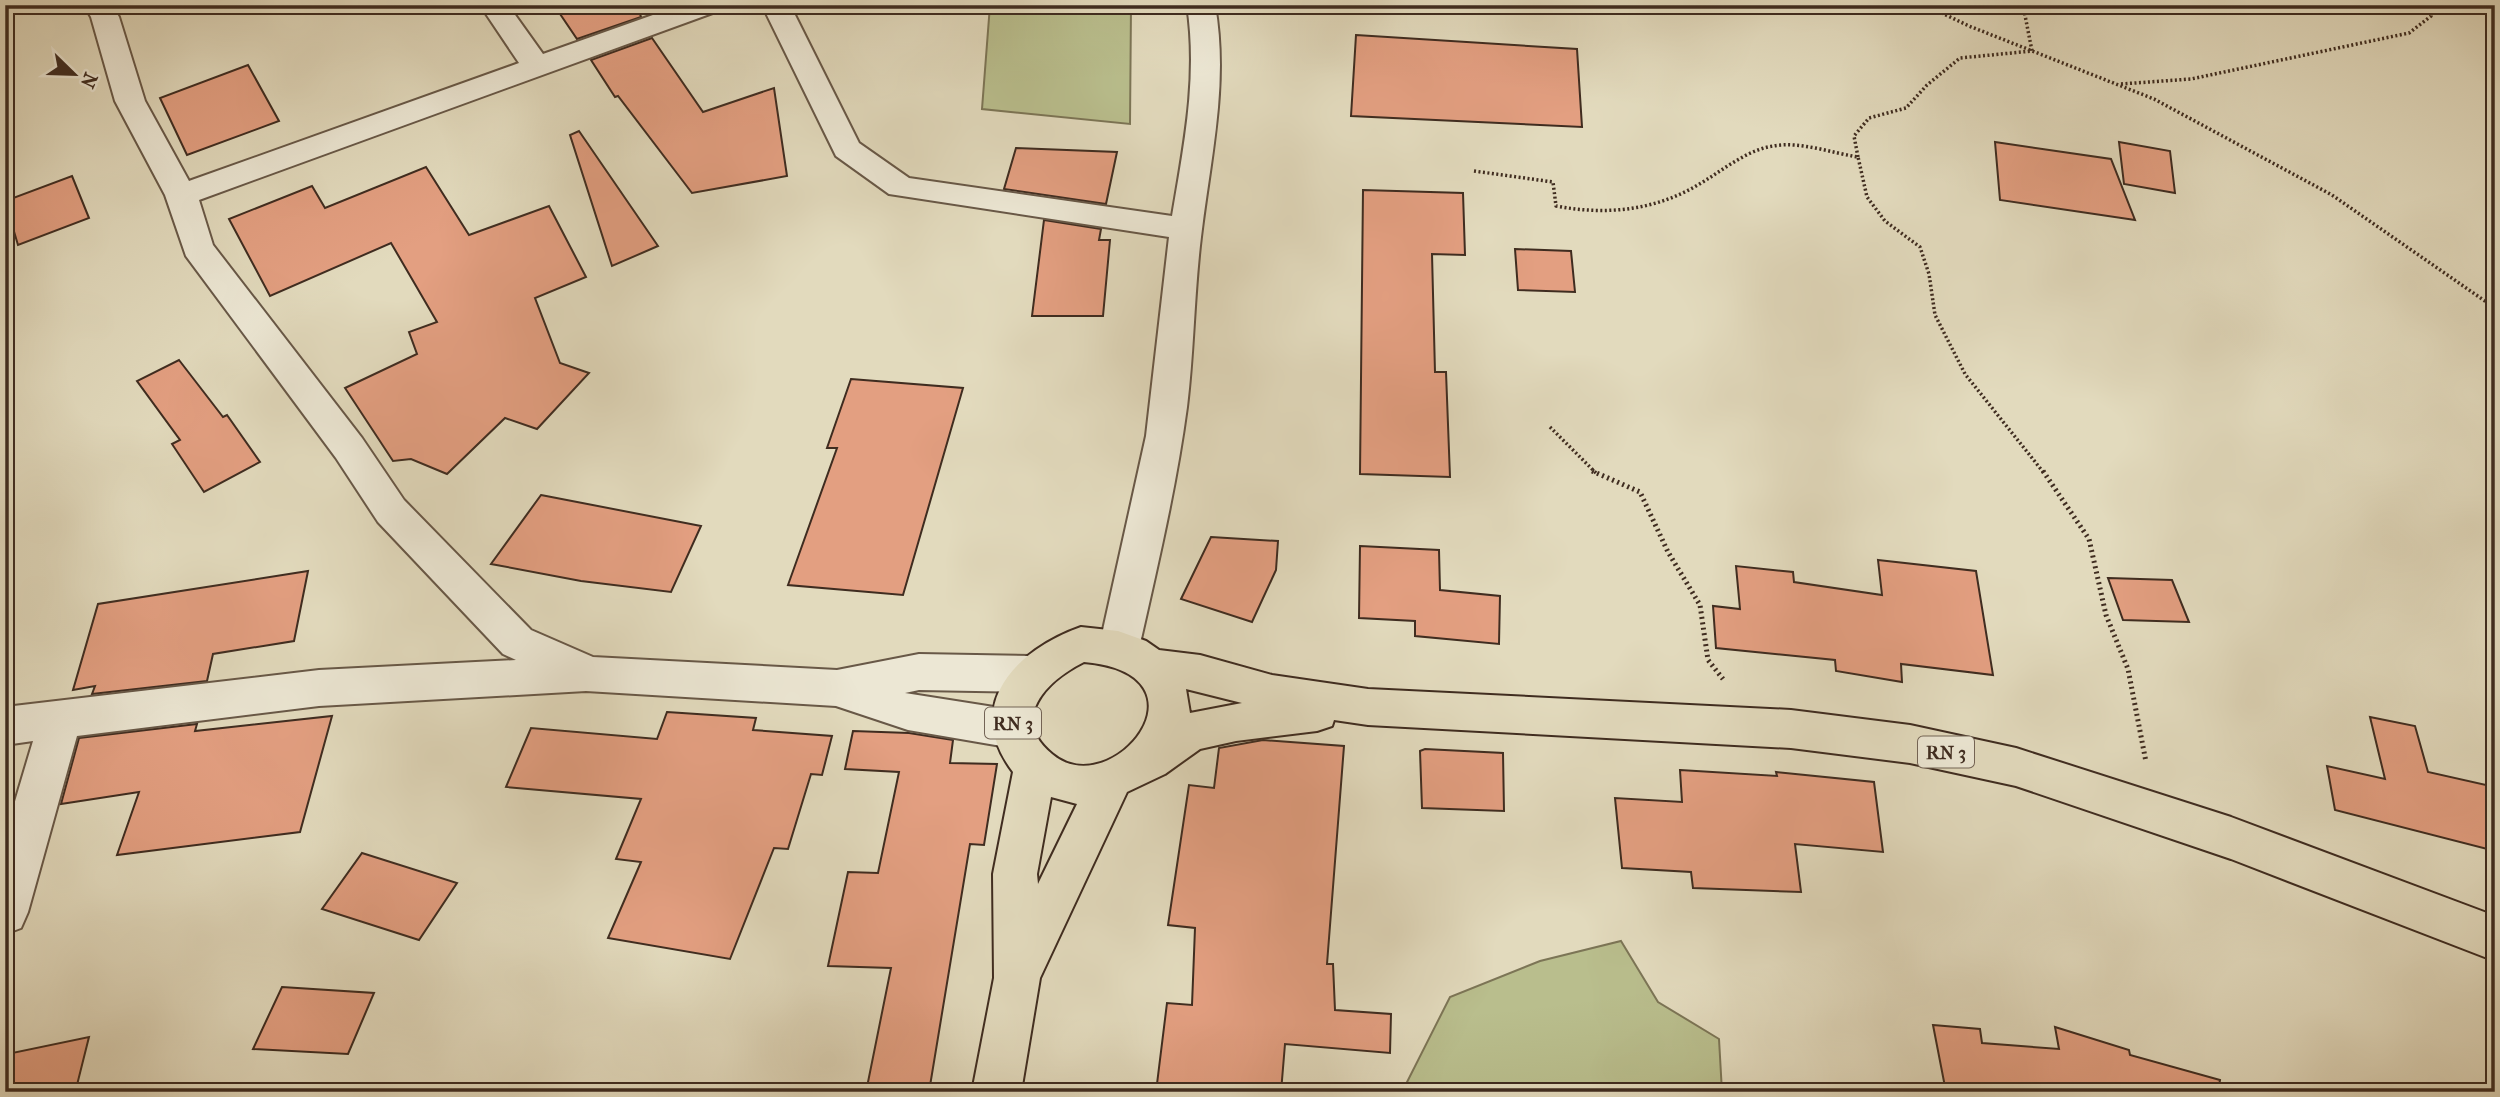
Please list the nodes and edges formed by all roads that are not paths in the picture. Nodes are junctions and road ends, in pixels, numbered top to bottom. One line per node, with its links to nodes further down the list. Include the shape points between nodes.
1 (98, 5): 7 (street, via 106,17 130,101)
2 (494, 5): 6 (street)
3 (708, 5): 6 (street)
4 (776, 5): 8 (street, via 847,149 900,187)
5 (1201, 5): 8 (street, via 1207,30 1208,92)
6 (536, 66): 7 (street)
7 (181, 195): 10 (street, via 198,248 391,511 517,642)
8 (1186, 229): 9 (street, via 1170,404 1148,530)
9 (1135, 658): 11 (highway, RN 3, via 1081,644); 13 (highway, RN 3, via 1272,693); 18 (highway, RN 3, via 1164,685 1170,707 1167,729 1156,750)
10 (590, 674): 12 (street); 14 (street, via 319,688)
11 (1031, 674): 12 (street, via 919,672); 16 (highway, RN 3, via 1019,691)
12 (837, 688): 16 (street, via 908,712)
13 (1368, 707): 18 (highway, RN 3, via 1236,722 1190,732); 20 (highway, RN 3, via 1758,728 1910,744 2016,767 2158,814)
14 (61, 718): 15 (street); 19 (street)
15 (5, 726)
16 (1013, 729): 17 (highway, RN 3, via 1020,750)
17 (1035, 767): 18 (highway, RN 3, via 1070,783); 21 (highway, RN 3, via 1015,874)
18 (1125, 775): 21 (highway, RN 3)
19 (5, 912)
20 (2495, 939)
21 (1017, 978): 22 (highway, RN 3)
22 (996, 1092)

